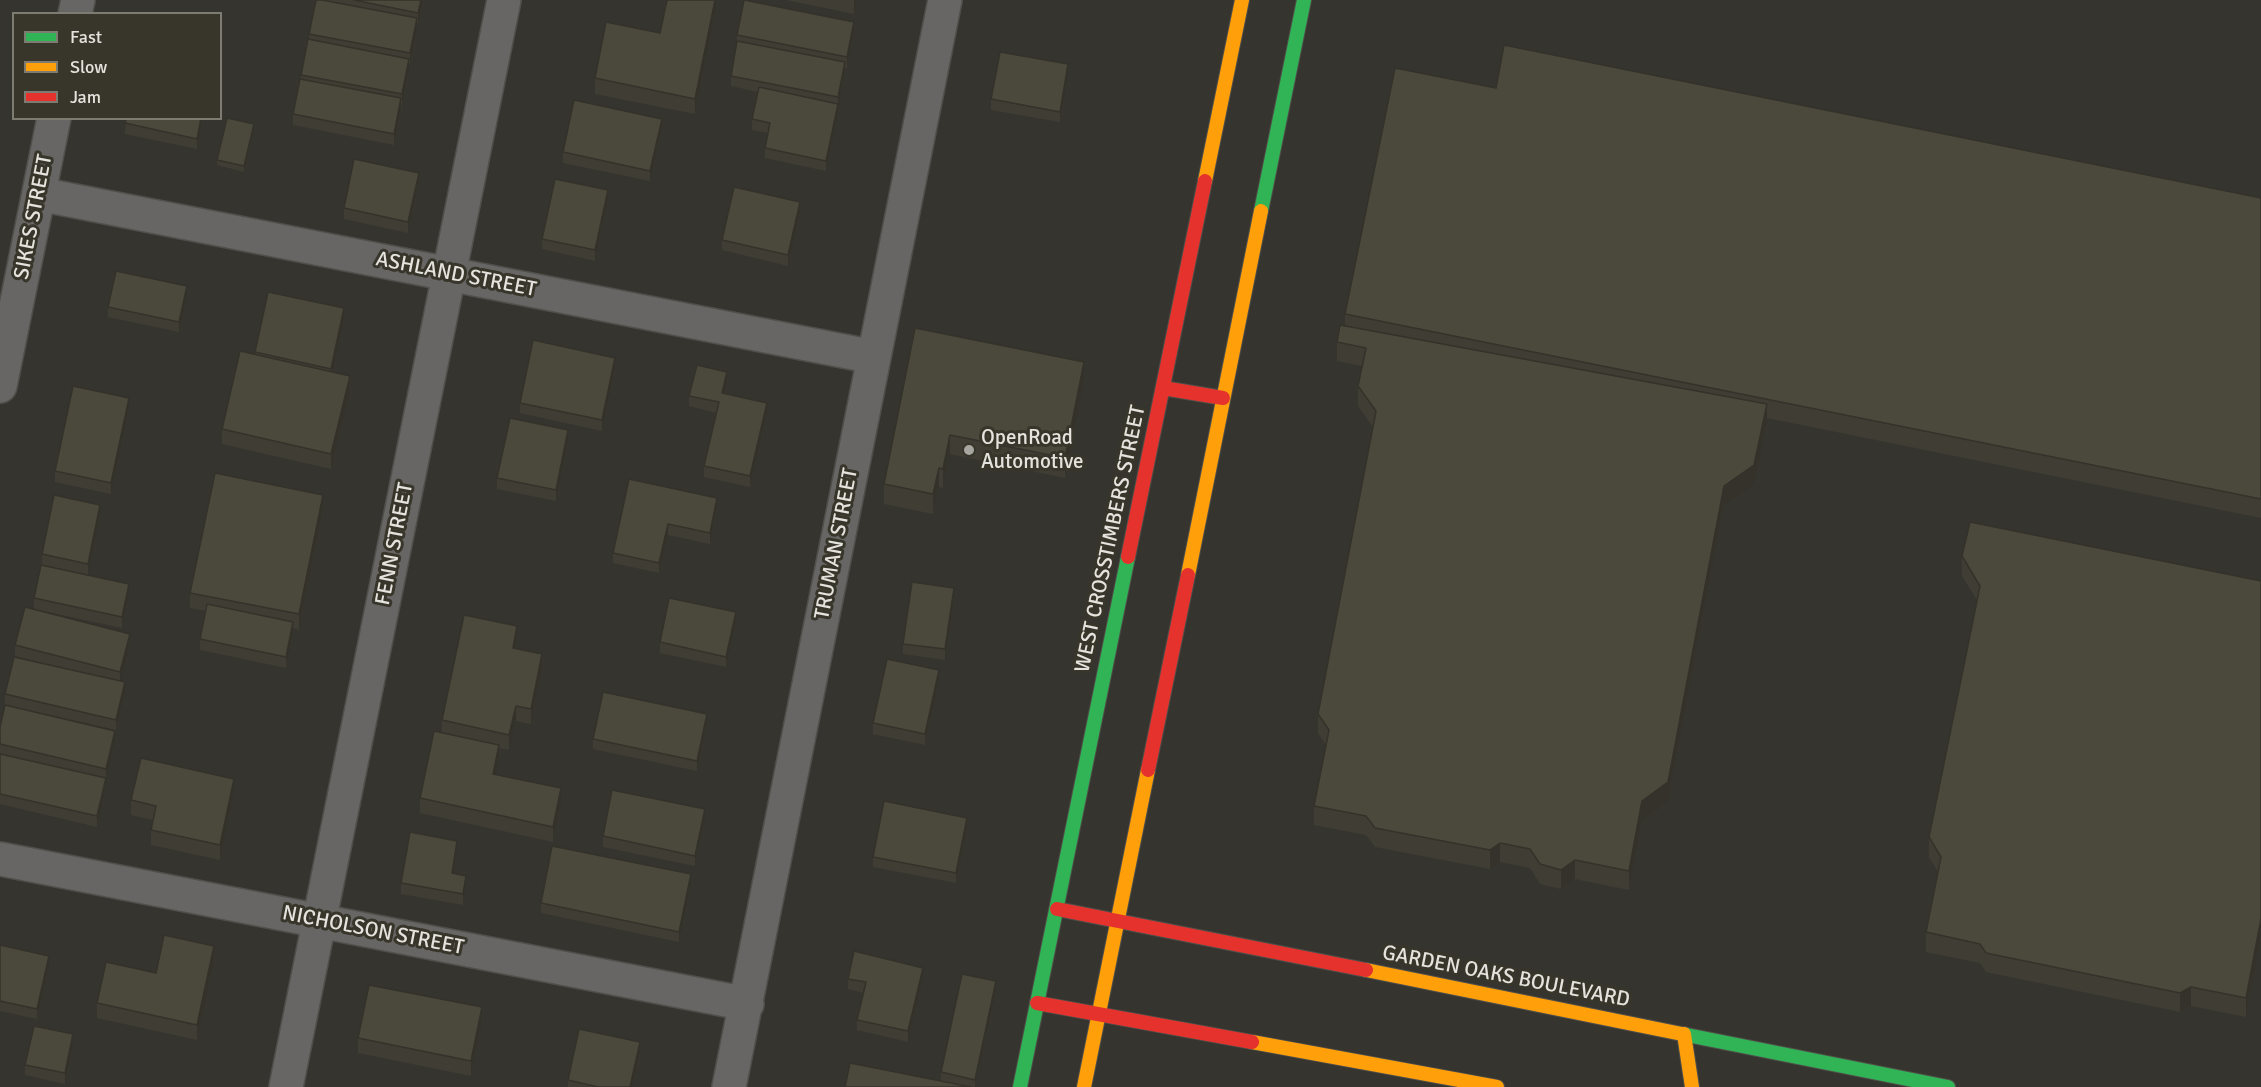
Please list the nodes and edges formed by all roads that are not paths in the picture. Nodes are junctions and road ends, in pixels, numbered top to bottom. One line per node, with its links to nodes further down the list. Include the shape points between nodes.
1 (504, 0): 7 (street, FENN STREET)
2 (945, 0): 8 (street, TRUMAN STREET)
3 (1242, 0): 10 (main road, WEST CROSSTIMBERS STREET)
4 (1304, 0): 11 (main road)
5 (54, 120): 6 (street, SIKES STREET)
6 (39, 195): 7 (street, ASHLAND STREET); 9 (street, SIKES STREET)
7 (449, 274): 8 (street, ASHLAND STREET); 15 (street, FENN STREET)
8 (874, 357): 17 (street, TRUMAN STREET)
9 (0, 386)
10 (1163, 388): 11 (main road); 13 (main road, WEST CROSSTIMBERS STREET)
11 (1223, 398): 14 (main road)
12 (0, 859): 15 (street, NICHOLSON STREET)
13 (1057, 909): 14 (main road, GARDEN OAKS BOULEVARD); 16 (main road, WEST CROSSTIMBERS STREET)
14 (1117, 920): 18 (main road); 19 (main road, GARDEN OAKS BOULEVARD)
15 (320, 921): 17 (street, NICHOLSON STREET); 20 (street, FENN STREET)
16 (1037, 1003): 18 (main road); 22 (main road, WEST CROSSTIMBERS STREET)
17 (747, 1004): 21 (street, TRUMAN STREET)
18 (1098, 1013): 23 (main road); 24 (main road)
19 (1684, 1034): 25 (main road); 26 (main road, GARDEN OAKS BOULEVARD)
20 (286, 1087)
21 (729, 1087)
22 (1020, 1087)
23 (1084, 1087)
24 (1497, 1087)
25 (1692, 1087)
26 (1948, 1087)

